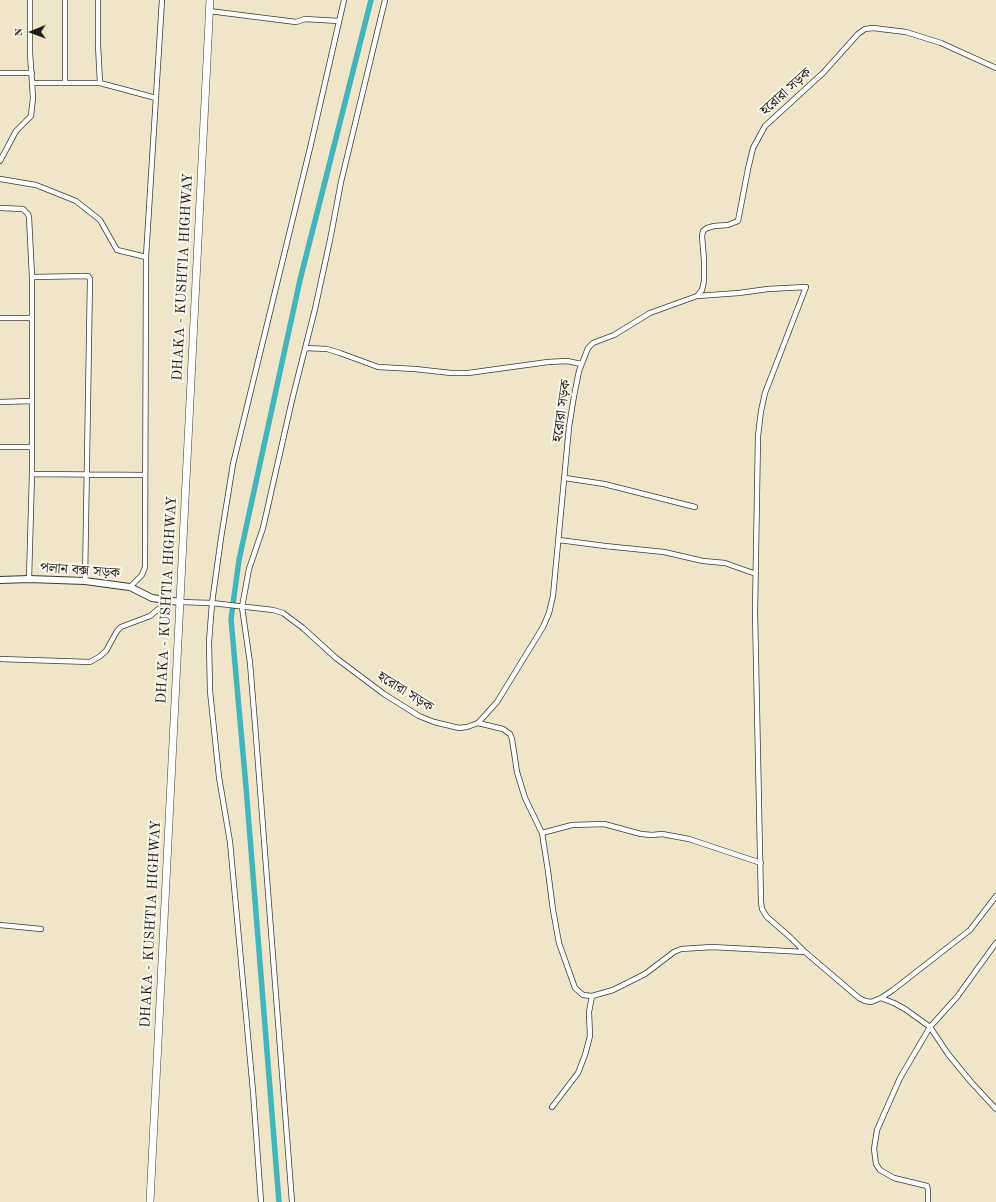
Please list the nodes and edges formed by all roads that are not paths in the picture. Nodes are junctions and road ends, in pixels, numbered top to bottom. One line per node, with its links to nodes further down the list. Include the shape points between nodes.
1 (30, 0): 12 (street)
2 (65, 0): 14 (street)
3 (98, 0): 15 (street)
4 (162, 0): 16 (street)
5 (210, 0): 8 (main road, DHAKA - KUSHTIA HIGHWAY)
6 (344, 0): 9 (street)
7 (385, 0): 25 (street, via 341,182)
8 (209, 11): 9 (street, via 296,22 305,19); 43 (main road, DHAKA - KUSHTIA HIGHWAY)
9 (339, 21): 44 (street, via 312,144 233,464)
10 (996, 68): 22 (street, হরোরা সড়ক, via 941,43 906,32 873,28 858,34 823,73 765,126 754,148 748,169 738,221 703,231 704,281)
11 (0, 73): 12 (street)
12 (32, 73): 13 (street)
13 (32, 83): 14 (street); 17 (street, via 31,116 16,131)
14 (65, 83): 15 (street)
15 (100, 83): 16 (street)
16 (156, 98): 20 (street)
17 (0, 161)
18 (0, 179): 20 (street, via 36,185 76,201 100,220 117,250)
19 (0, 208): 21 (street, via 18,208 28,214)
20 (146, 257): 33 (street)
21 (32, 277): 24 (street); 32 (street, via 90,278)
22 (697, 296): 26 (street, হরোরা সড়ক, via 650,313 614,335 593,343); 37 (street, via 806,287 765,393 761,411 758,436)
23 (0, 318): 24 (street)
24 (32, 318): 27 (street)
25 (305, 348): 26 (street, via 340,352 378,367 451,373 559,361); 45 (street, via 263,528 249,568)
26 (581, 364): 34 (street, হরোরা সড়ক, via 570,419)
27 (32, 401): 28 (street); 30 (street)
28 (0, 402)
29 (0, 447): 30 (street)
30 (32, 447): 31 (street)
31 (32, 474): 32 (street); 38 (street)
32 (87, 474): 33 (street); 40 (street)
33 (145, 475): 41 (street, via 144,571)
34 (565, 478): 35 (street, via 604,484); 36 (street, হরোরা সড়ক)
35 (695, 507)
36 (559, 540): 37 (street, via 664,552 724,563); 47 (street, হরোরা সড়ক, via 553,596 543,627 497,702)
37 (756, 574): 49 (street, via 757,770)
38 (29, 579): 39 (main road, পলান বক্স সড়ক); 40 (main road, পলান বক্স সড়ক)
39 (0, 580)
40 (84, 581): 41 (main road, পলান বক্স সড়ক)
41 (130, 587): 42 (main road, পলান বক্স সড়ক, via 152,598)
42 (168, 601): 43 (main road, পলান বক্স সড়ক); 46 (street, via 150,616 121,627 106,651 90,662)
43 (180, 602): 44 (street, হরোরা সড়ক); 60 (main road, DHAKA - KUSHTIA HIGHWAY)
44 (212, 603): 45 (street, হরোরা সড়ক); 61 (street, via 209,642 210,691 230,850)
45 (241, 607): 47 (street, হরোরা সড়ক, via 273,610 287,615 336,658 384,694 419,716 459,728 467,728); 62 (street, via 250,663)
46 (0, 659)
47 (478, 723): 48 (street, via 502,729 510,734 525,798)
48 (542, 833): 49 (street, via 572,824 604,824 641,834 662,834 689,839); 55 (street, via 559,943 575,988 583,994)
49 (761, 863): 54 (street, via 762,909 767,917)
50 (996, 896): 56 (street, via 970,930)
51 (0, 926): 52 (street)
52 (41, 929)
53 (996, 943): 57 (street, via 957,997)
54 (805, 952): 55 (street, via 681,949 645,974 613,990); 56 (street, via 859,998 871,1002)
55 (592, 996): 58 (street, via 589,1012 590,1036 585,1055 578,1073)
56 (881, 998): 57 (street, via 905,1009)
57 (930, 1027): 59 (street, via 948,1054); 63 (street, via 897,1085 877,1130 874,1149 876,1164 880,1170 894,1178 927,1186)
58 (552, 1107)
59 (996, 1109)
60 (150, 1202)
61 (261, 1202)
62 (292, 1202)
63 (928, 1202)

